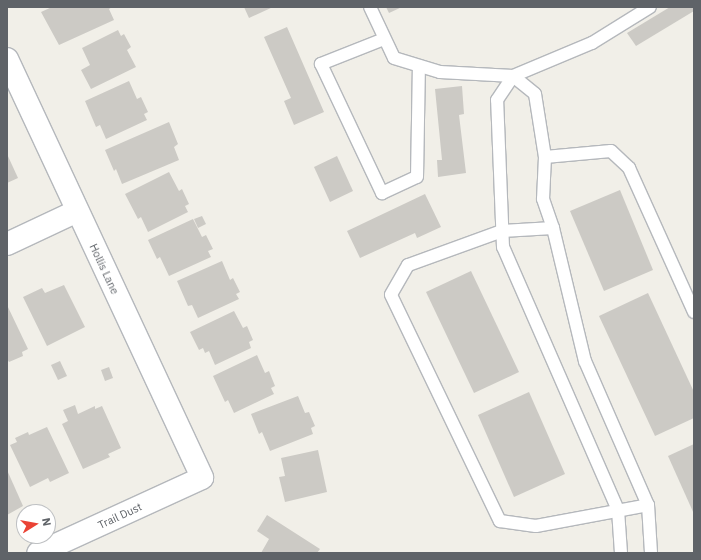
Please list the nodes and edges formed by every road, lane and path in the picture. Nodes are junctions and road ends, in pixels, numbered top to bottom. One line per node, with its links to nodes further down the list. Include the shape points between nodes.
1 (370, 7): 3 (lane)
2 (650, 7): 6 (lane, via 592,43)
3 (384, 39): 5 (lane, via 394,58); 5 (lane, via 321,64 382,193 417,177)
4 (7, 59): 8 (street, Hollis Lane)
5 (419, 66): 6 (lane, via 440,72)
6 (513, 76): 7 (lane, via 534,94); 10 (lane, via 497,100)
7 (546, 157): 9 (lane, via 543,199); 12 (lane, via 611,151 629,168)
8 (77, 211): 11 (street); 13 (street, Hollis Lane)
9 (553, 228): 10 (lane); 14 (lane, via 585,362)
10 (502, 232): 15 (lane, via 503,247); 15 (lane, via 408,265 391,295 500,521 536,526)
11 (7, 244)
12 (694, 312)
13 (202, 478): 16 (street, Trail Dust)
14 (648, 505): 15 (lane); 18 (lane)
15 (618, 510): 17 (lane)
16 (38, 553)
17 (621, 553)
18 (651, 553)

